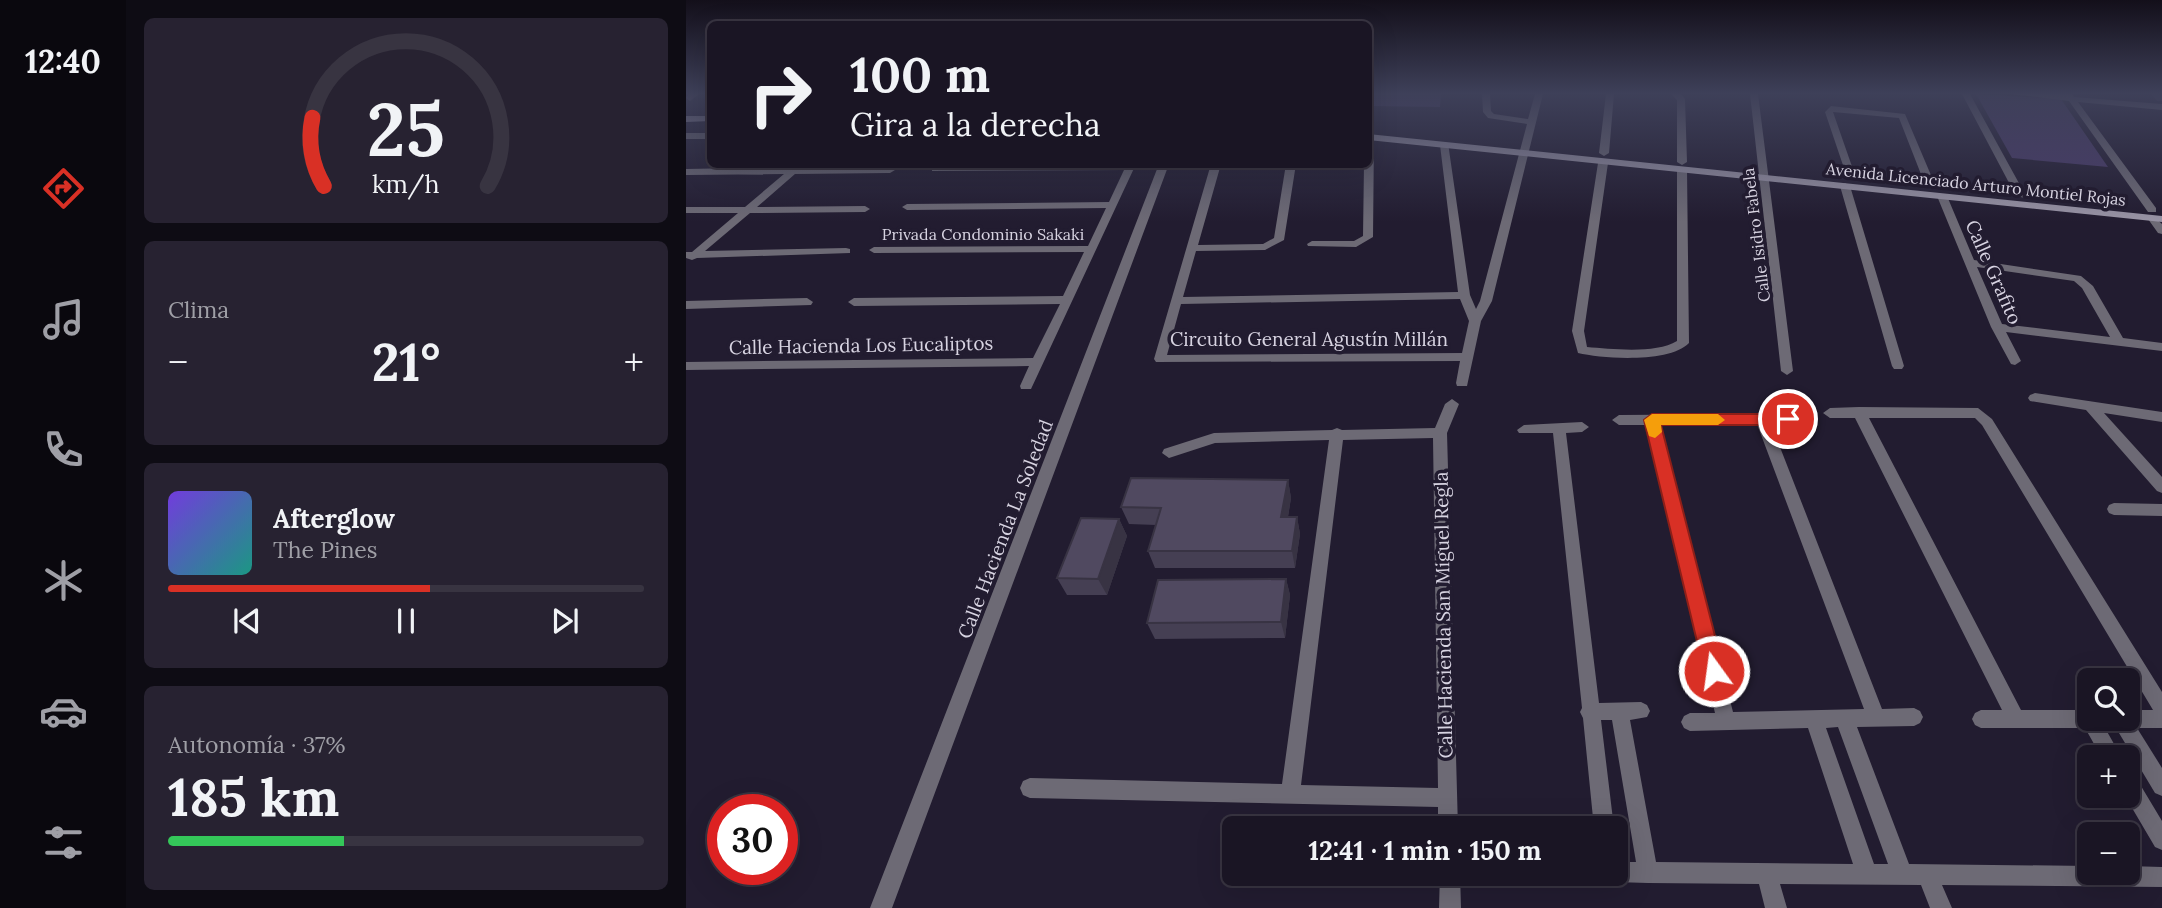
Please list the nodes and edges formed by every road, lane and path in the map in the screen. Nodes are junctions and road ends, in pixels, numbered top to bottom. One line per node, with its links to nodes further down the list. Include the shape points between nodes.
1 (1420, 136): 12 (main road, Avenida Licenciado Arturo Montiel Rojas)
2 (1527, 136): 12 (street)
3 (1606, 136): 13 (street)
4 (1682, 136): 14 (street)
5 (1760, 136): 27 (street, Calle Isidro Fabela)
6 (1836, 136): 28 (street)
7 (1910, 136): 29 (street)
8 (1989, 136): 31 (street)
9 (2098, 136): 37 (street)
10 (1372, 137): 11 (main road, Avenida Licenciado Arturo Montiel Rojas)
11 (1445, 145): 12 (main road, Avenida Licenciado Arturo Montiel Rojas); 46 (street)
12 (1524, 149): 13 (main road, Avenida Licenciado Arturo Montiel Rojas); 52 (street, via 1486,301)
13 (1604, 158): 14 (main road, Avenida Licenciado Arturo Montiel Rojas); 14 (street, via 1578,331 1582,350 1597,352 1669,351 1683,343)
14 (1682, 166): 27 (main road, Avenida Licenciado Arturo Montiel Rojas)
15 (774, 168): 26 (street)
16 (795, 168): 34 (street)
17 (827, 168): 25 (street)
18 (1000, 168): 24 (street)
19 (1130, 168): 32 (street)
20 (1162, 168): 115 (street, Calle Hacienda La Soledad)
21 (1215, 168): 40 (street)
22 (1290, 168): 40 (street, via 1279,240 1265,247)
23 (1369, 168): 39 (street, via 1368,237 1356,244)
24 (935, 169)
25 (890, 170)
26 (686, 172)
27 (1765, 175): 28 (main road, Avenida Licenciado Arturo Montiel Rojas); 61 (street, Calle Isidro Fabela)
28 (1848, 182): 29 (main road, Avenida Licenciado Arturo Montiel Rojas); 30 (main road, Avenida Licenciado Arturo Montiel Rojas); 60 (street)
29 (1931, 187): 31 (main road, Avenida Licenciado Arturo Montiel Rojas)
30 (1942, 196): 37 (main road, Avenida Licenciado Arturo Montiel Rojas); 45 (street, Calle Grafito)
31 (2021, 196): 37 (main road, Avenida Licenciado Arturo Montiel Rojas)
32 (1114, 205): 33 (street); 41 (street)
33 (907, 207)
34 (748, 209): 35 (street); 36 (street); 44 (street)
35 (865, 209)
36 (686, 210)
37 (2157, 215): 38 (street)
38 (2162, 231)
39 (1312, 244)
40 (1192, 248): 48 (street)
41 (1093, 249): 42 (street, Privada Condominio Sakaki); 47 (street)
42 (874, 250)
43 (846, 251): 44 (street)
44 (689, 257)
45 (1970, 263): 53 (street, Calle Grafito); 54 (street, via 2077,278 2087,286)
46 (1464, 295): 48 (street, Circuito General Agustín Millán); 52 (street)
47 (1067, 300): 50 (street); 58 (street)
48 (1178, 301): 56 (street, Circuito General Agustín Millán, via 1160,359)
49 (807, 302): 51 (street)
50 (854, 302)
51 (686, 305)
52 (1475, 321): 56 (street)
53 (1997, 327): 54 (street); 57 (street, Calle Grafito)
54 (2119, 342): 55 (street)
55 (2162, 347)
56 (1468, 357): 62 (street)
57 (2015, 360)
58 (1037, 362): 59 (street, Calle Hacienda Los Eucaliptos); 63 (street)
59 (686, 366)
60 (1898, 366)
61 (1787, 371)
62 (1462, 383)
63 (1026, 387)
64 (2035, 398): 66 (street)
65 (1452, 404): 78 (street, Calle Hacienda San Miguel Regla)
66 (2089, 405): 69 (street); 80 (street)
67 (1859, 412): 68 (street); 83 (street, via 1978,413); 89 (street)
68 (1830, 413)
69 (2162, 417)
70 (1762, 419): 71 (street); 73 (street); 87 (street)
71 (1788, 419)
72 (1619, 420): 73 (street)
73 (1652, 420): 96 (street)
74 (1582, 427): 75 (street)
75 (1559, 428): 76 (street); 86 (street)
76 (1524, 430)
77 (1337, 433): 78 (street); 79 (street, via 1214,438); 101 (street)
78 (1440, 433): 102 (street, Calle Hacienda San Miguel Regla)
79 (1169, 453)
80 (2162, 487)
81 (2114, 509): 82 (street)
82 (2162, 510)
83 (2162, 708)
84 (1619, 710): 85 (street); 86 (street); 108 (street)
85 (1641, 710)
86 (1589, 712): 105 (street)
87 (1876, 717): 88 (street); 91 (street)
88 (1914, 717)
89 (2015, 717): 92 (street); 93 (street)
90 (1814, 718): 91 (street); 96 (street); 110 (street)
91 (1844, 718): 111 (street)
92 (1981, 719)
93 (2077, 719)
94 (2162, 719): 95 (street)
95 (2140, 720)
96 (1726, 721): 97 (street)
97 (1690, 722)
98 (2129, 731): 99 (street)
99 (2162, 786)
100 (1030, 788): 101 (street)
101 (1290, 793): 102 (street)
102 (1447, 798): 104 (street, Calle Hacienda San Miguel Regla)
103 (2140, 803): 106 (street)
104 (1448, 816)
105 (1602, 816)
106 (2162, 840)
107 (1628, 872): 108 (street)
108 (1648, 873): 109 (street)
109 (1767, 873): 110 (street); 117 (street)
110 (1867, 874): 111 (street)
111 (1902, 876): 112 (street)
112 (1928, 876): 113 (street); 118 (street)
113 (2162, 877)
114 (1450, 886): 116 (street)
115 (881, 908)
116 (1450, 908)
117 (1776, 908)
118 (1941, 908)

